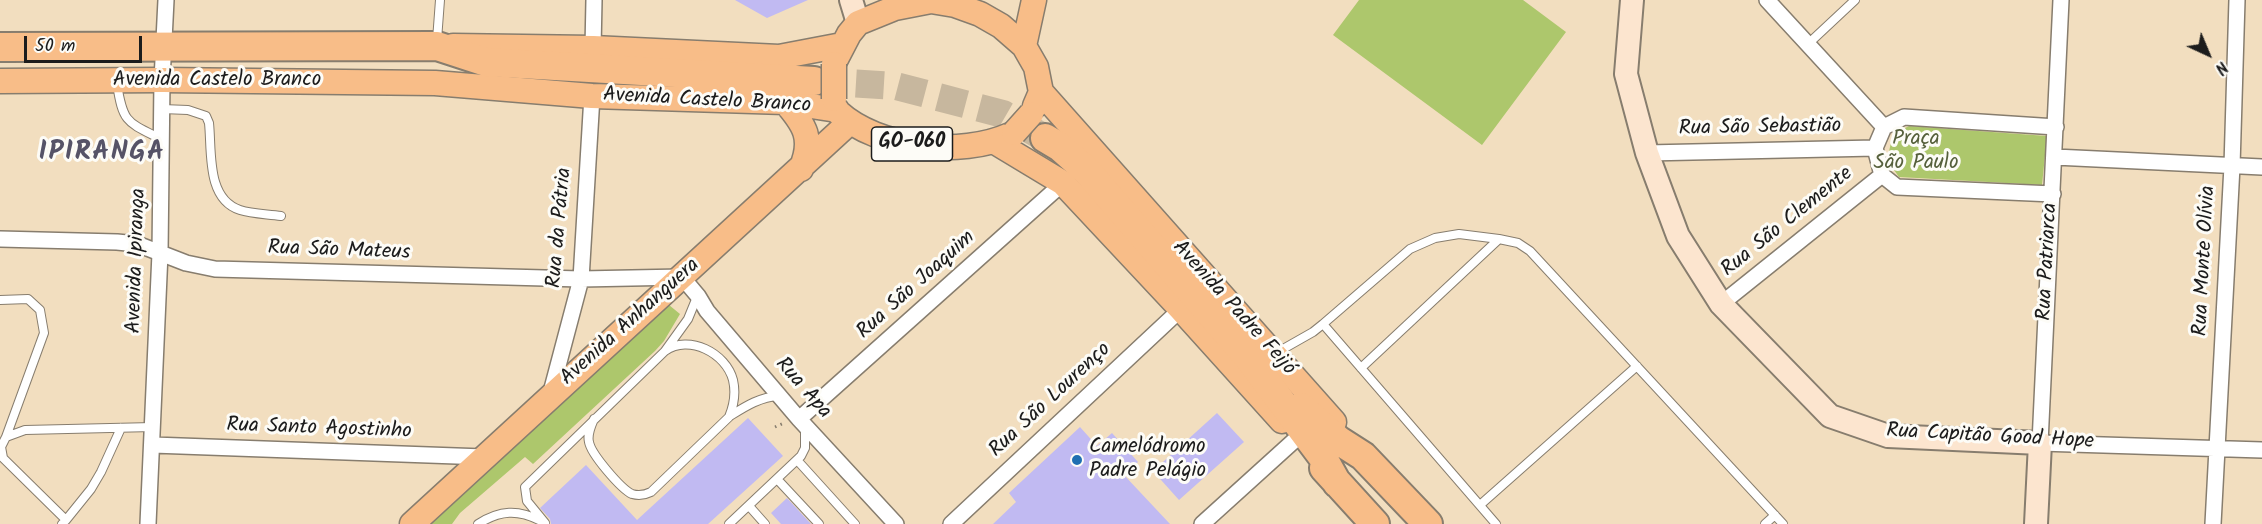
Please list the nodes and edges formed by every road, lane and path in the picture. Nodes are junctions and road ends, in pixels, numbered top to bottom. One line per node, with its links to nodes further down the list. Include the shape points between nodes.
1 (166, 0): 14 (street, Avenida Ipiranga)
2 (440, 0): 15 (lane)
3 (594, 0): 18 (street)
4 (851, 0): 12 (street)
5 (932, 0): 12 (main road, via 895,8); 16 (main road, via 980,14)
6 (1034, 0): 16 (main road)
7 (1632, 0): 35 (street, Rua Capitão Good Hope, via 1626,74)
8 (1767, 0): 13 (street)
9 (1855, 0): 13 (lane)
10 (2061, 0): 30 (street, Rua Patriarca)
11 (2237, 0): 37 (street, Rua Monte Olívia)
12 (858, 23): 24 (main road)
13 (1808, 44): 31 (street)
14 (164, 46): 15 (highway, Avenida Castelo Branco); 17 (highway, Avenida Castelo Branco); 21 (street, Avenida Ipiranga)
15 (437, 46): 18 (main road, Avenida Castelo Branco); 19 (highway, Avenida Castelo Branco)
16 (1024, 46): 25 (main road, via 1036,67)
17 (0, 47)
18 (593, 48): 24 (main road, Avenida Castelo Branco, via 779,57)
19 (486, 62): 23 (main road, Avenida Castelo Branco); 24 (highway, Avenida Castelo Branco)
20 (116, 80): 21 (main road, Avenida Castelo Branco); 22 (main road, Avenida Castelo Branco); 33 (lane, via 121,111 131,124)
21 (162, 80): 23 (main road, Avenida Castelo Branco); 28 (street, Avenida Ipiranga)
22 (0, 81)
23 (435, 83): 26 (main road, Avenida Castelo Branco)
24 (835, 87): 27 (main road, Avenida Castelo Branco); 32 (main road, GO-060, via 891,141 962,146); 39 (main road, Avenida Anhanguera)
25 (1041, 92): 29 (main road); 55 (main road, Avenida Padre Feijó)
26 (592, 96): 27 (main road, Avenida Castelo Branco); 48 (street, Rua da Pátria)
27 (785, 102): 39 (main road, via 799,118 808,142)
28 (162, 109): 33 (street, Avenida Ipiranga); 43 (lane, via 188,110 206,116 215,186 225,200 238,210)
29 (1038, 126): 32 (main road, bridge); 55 (highway, via 1086,170)
30 (2056, 126): 31 (street, via 1904,117); 36 (street, Rua Patriarca)
31 (1884, 127): 34 (street)
32 (1005, 137): 41 (main road, Avenida Padre Feijó)
33 (161, 139): 46 (street, Avenida Ipiranga)
34 (1875, 147): 35 (street, Rua São Sebastião); 40 (street)
35 (1647, 153): 51 (street, Rua Capitão Good Hope, via 1677,236)
36 (2055, 157): 37 (street); 42 (street, Rua Patriarca)
37 (2232, 166): 38 (street); 69 (street, Rua Monte Olívia)
38 (2262, 167)
39 (801, 169): 47 (main road, Avenida Anhanguera)
40 (1882, 175): 42 (street, via 1897,187); 51 (street, Rua São Clemente)
41 (1063, 183): 52 (main road, Avenida Padre Feijó); 62 (street, Rua São Joaquim)
42 (2053, 194): 67 (street, Rua Patriarca)
43 (281, 216)
44 (0, 239): 46 (street, Rua São Mateus, via 117,242 137,244)
45 (1499, 239): 53 (lane, via 1459,234 1435,238 1410,249); 56 (lane, via 1518,243 1530,251); 57 (lane)
46 (160, 253): 48 (street, Rua São Mateus, via 215,269); 63 (street, Avenida Ipiranga)
47 (682, 277): 48 (street, Rua São Mateus); 49 (street, Rua Apa); 58 (main road, Avenida Anhanguera)
48 (581, 279): 58 (street, Rua da Pátria)
49 (698, 296): 54 (lane, via 688,319); 59 (street, Rua Apa)
50 (0, 300): 65 (lane, via 28,299 40,310 44,333)
51 (1721, 304): 67 (street, Rua Capitão Good Hope, via 1830,416 1887,436)
52 (1181, 309): 66 (main road, Avenida Padre Feijó); 88 (street, Rua São Lourenço)
53 (1323, 324): 55 (lane); 57 (lane)
54 (665, 351): 60 (lane, via 694,345 714,353 726,365 735,392); 61 (lane)
55 (1260, 355): 74 (highway); 91 (highway, via 1318,424 1363,456)
56 (1636, 366): 75 (lane); 77 (lane)
57 (1361, 368): 75 (lane)
58 (550, 396): 71 (main road, Avenida Anhanguera)
59 (779, 396): 60 (lane, via 751,403); 62 (street, Rua Apa)
60 (729, 417): 61 (lane, via 651,492 640,495 624,488 591,450 588,442)
61 (594, 419): 82 (lane, via 525,487 527,501)
62 (802, 422): 72 (lane, via 805,448); 87 (street, Rua Apa)
63 (153, 427): 64 (lane); 68 (street, Avenida Ipiranga)
64 (121, 428): 65 (lane, via 25,430); 78 (lane, via 91,489)
65 (6, 436): 78 (lane, via 1,447 3,458)
66 (1297, 438): 74 (highway, Avenida Padre Feijó); 89 (street)
67 (2040, 443): 69 (street, Rua Capitão Good Hope); 95 (street, Rua Patriarca)
68 (153, 445): 71 (street, Rua Santo Agostinho); 79 (street, Avenida Ipiranga)
69 (2217, 448): 70 (street, Rua Capitão Good Hope); 96 (street, Rua Monte Olívia)
70 (2262, 450)
71 (484, 457): 80 (main road, Avenida Anhanguera)
72 (797, 460): 73 (lane); 86 (lane)
73 (777, 479): 76 (lane); 85 (lane)
74 (1337, 483): 90 (highway, Avenida Padre Feijó)
75 (1480, 505): 92 (lane)
76 (749, 506): 83 (lane); 84 (lane)
77 (1775, 515): 93 (lane); 94 (lane)
78 (64, 522)
79 (148, 524)
80 (412, 524)
81 (478, 524): 82 (lane, via 491,516 513,512 525,513)
82 (546, 524)
83 (729, 524)
84 (765, 524)
85 (819, 524)
86 (855, 524)
87 (896, 524)
88 (951, 524)
89 (1202, 524)
90 (1375, 524)
91 (1428, 524)
92 (1496, 524)
93 (1765, 524)
94 (1783, 524)
95 (2036, 524)
96 (2213, 524)

